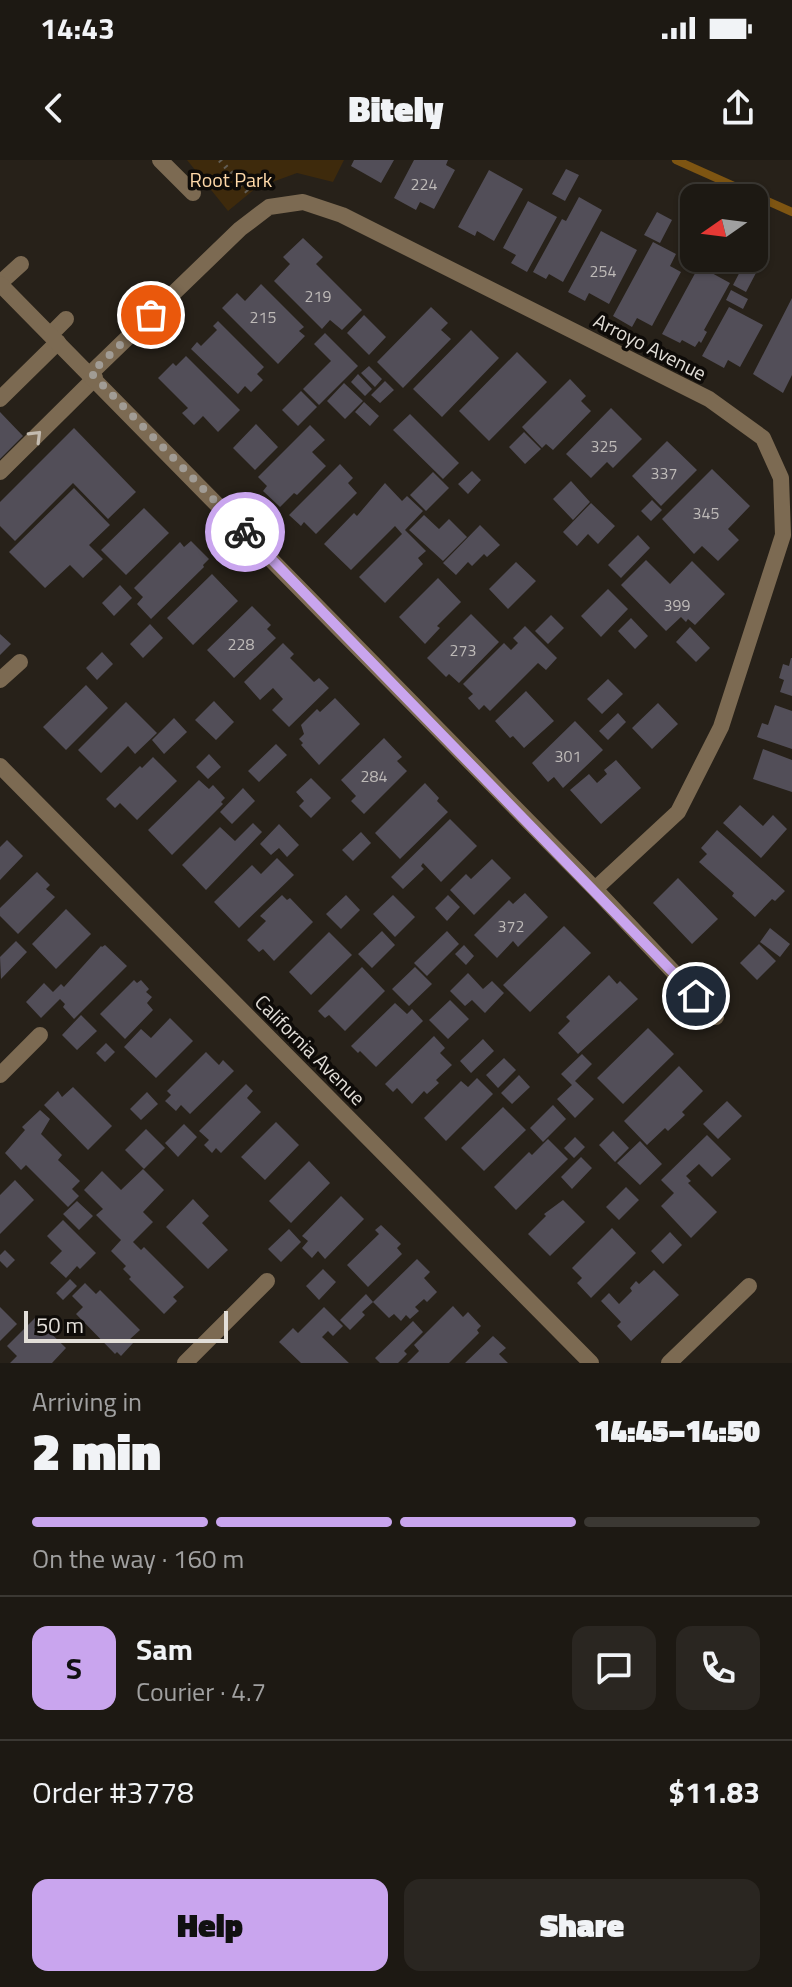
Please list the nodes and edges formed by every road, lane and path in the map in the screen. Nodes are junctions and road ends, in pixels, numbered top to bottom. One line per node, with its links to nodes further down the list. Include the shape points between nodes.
1 (160, 160): 3 (street)
2 (220, 160): 4 (path)
3 (193, 193)
4 (263, 211): 9 (street, Arroyo Avenue); 15 (street, Arroyo Avenue, via 303,202 342,215 709,399 763,438 781,478 783,535 721,727 678,812)
5 (21, 264): 6 (street)
6 (0, 283): 8 (street)
7 (66, 319): 8 (street)
8 (54, 338): 9 (street); 10 (street)
9 (93, 376): 11 (street, Arroyo Avenue, one-way to 9); 15 (street)
10 (0, 399)
11 (0, 472)
12 (20, 662): 13 (street)
13 (0, 680)
14 (0, 766): 22 (street, California Avenue)
15 (595, 889): 16 (street)
16 (716, 1017)
17 (40, 1035): 18 (street)
18 (0, 1075)
19 (267, 1281): 21 (street)
20 (749, 1286): 23 (street)
21 (185, 1363)
22 (591, 1363)
23 (669, 1363)

